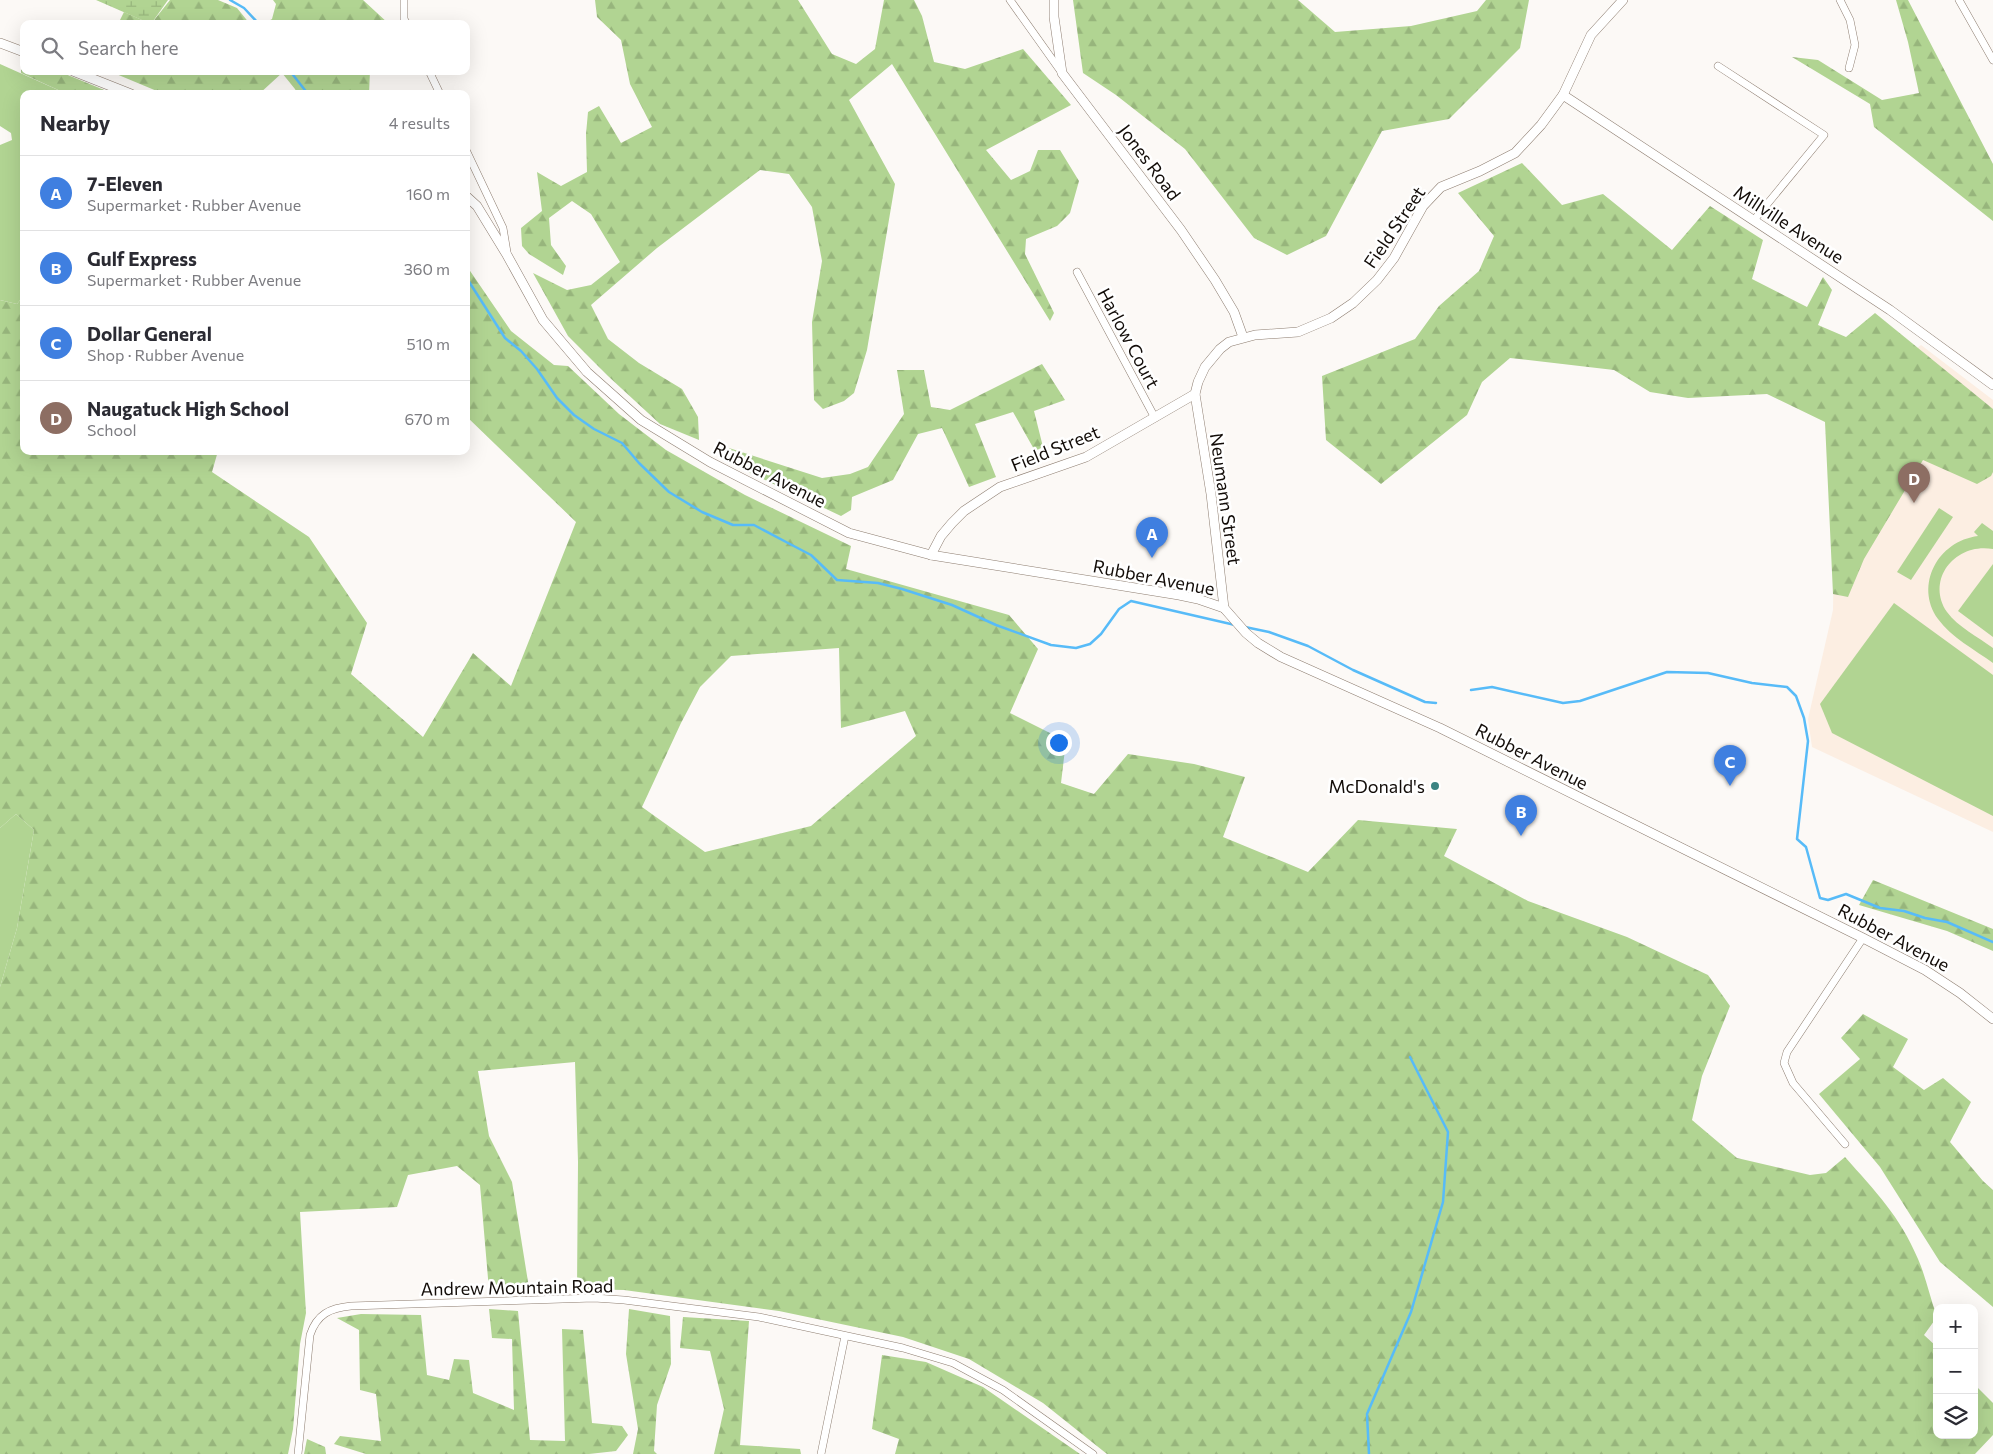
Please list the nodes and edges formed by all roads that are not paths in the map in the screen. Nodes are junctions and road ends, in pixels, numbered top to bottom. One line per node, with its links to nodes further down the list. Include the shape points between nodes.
1 (404, 0): 7 (street)
2 (1010, 0): 13 (street)
3 (1054, 0): 13 (street, Jones Road)
4 (1623, 0): 18 (street, Field Street, via 1591,35)
5 (1840, 0): 12 (street, via 1850,20 1855,45)
6 (1959, 0): 10 (street)
7 (405, 20)
8 (0, 43): 9 (street)
9 (20, 50)
10 (1993, 60)
11 (1718, 66): 21 (street, via 1824,135)
12 (1849, 68)
13 (1062, 73): 24 (street, Jones Road, via 1206,266 1230,304)
14 (83, 75): 16 (street)
15 (431, 75): 17 (street)
16 (122, 90)
17 (438, 90)
18 (1562, 95): 21 (street, Millville Avenue); 24 (street, Field Street, via 1541,125 1515,153 1441,187 1423,206 1394,258 1353,303 1331,318 1298,332)
19 (470, 158): 22 (street, via 503,228)
20 (470, 200): 22 (street, Rubber Avenue)
21 (1754, 220): 25 (street, Millville Avenue, via 1890,310)
22 (507, 255): 28 (street, Rubber Avenue, via 543,320 588,372 642,420 710,462 850,533)
23 (1077, 272): 27 (street, Harlow Court)
24 (1243, 337): 26 (street, Field Street, via 1229,342 1212,357)
25 (1993, 386)
26 (1195, 394): 27 (street, Field Street); 29 (street, Neumann Street)
27 (1155, 418): 28 (street, Field Street, via 1086,457 1000,488 964,511)
28 (931, 555): 29 (street, Rubber Avenue, via 1198,599)
29 (1226, 610): 30 (street, Rubber Avenue, via 1246,633 1282,657 1440,728)
30 (1863, 938): 31 (street, Rubber Avenue, via 1925,970); 32 (street, via 1787,1052 1784,1063 1793,1083)
31 (1993, 1018)
32 (1845, 1144)
33 (845, 1336): 34 (street, Andrew Mountain Road, via 743,1314 610,1298 338,1307 320,1316 310,1335); 35 (street); 36 (street, Andrew Mountain Road, via 920,1352 965,1368)
34 (298, 1454)
35 (821, 1454)
36 (1094, 1454)

